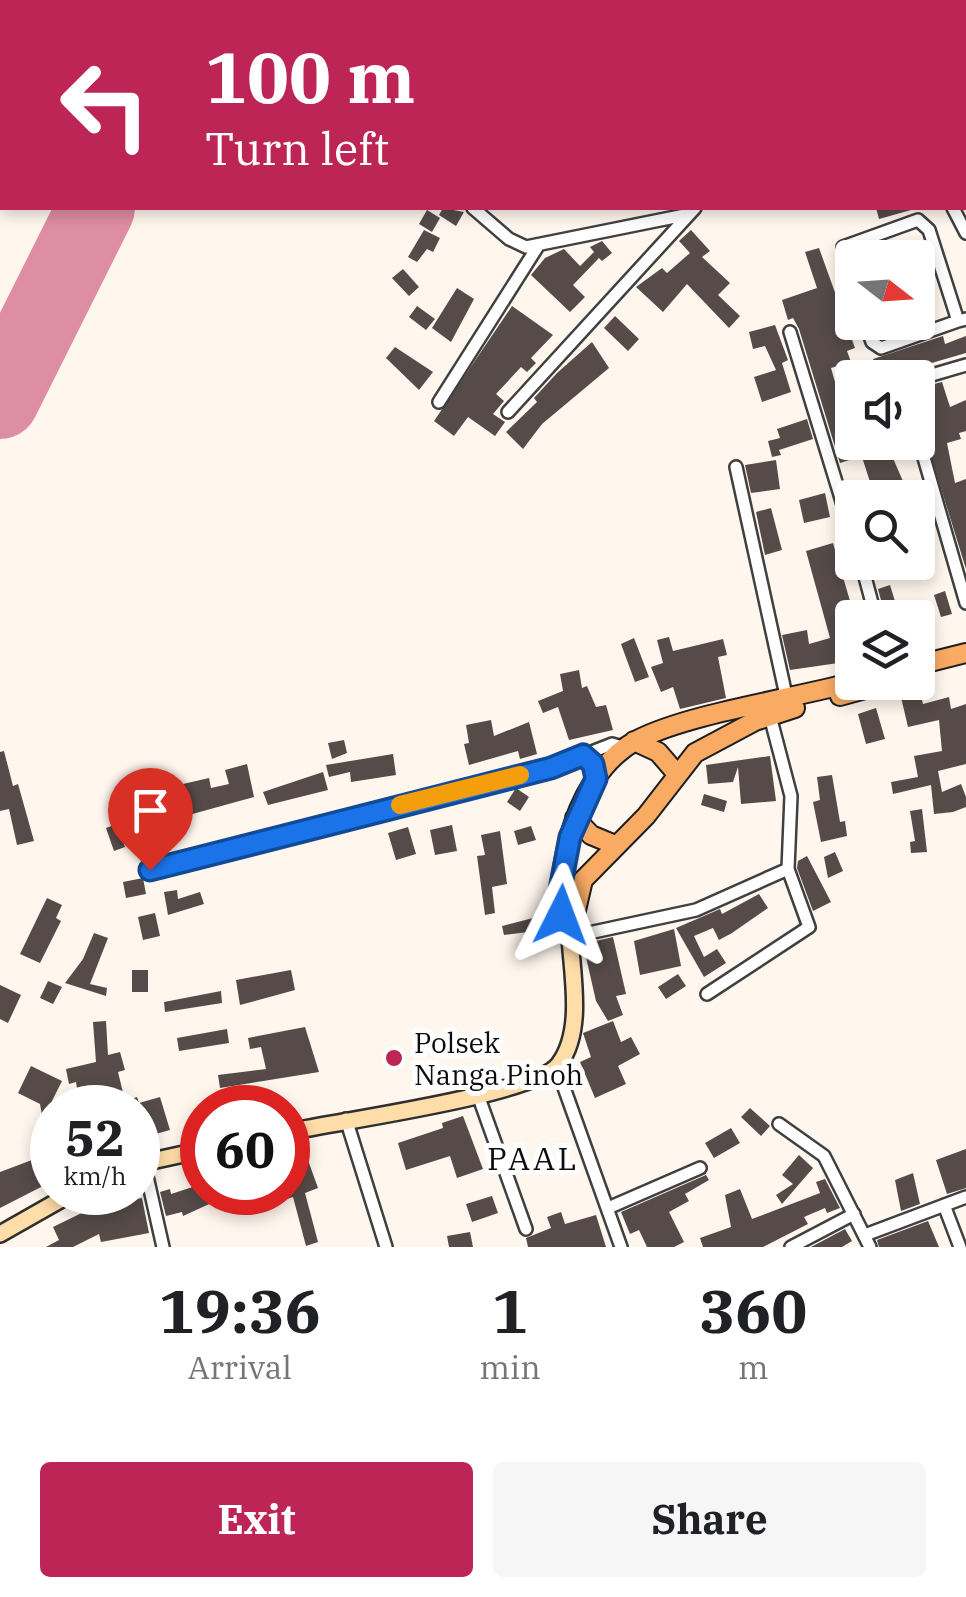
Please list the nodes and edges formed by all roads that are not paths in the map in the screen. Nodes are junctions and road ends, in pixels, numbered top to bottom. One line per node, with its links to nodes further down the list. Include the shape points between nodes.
1 (474, 210): 7 (street, via 515,243)
2 (955, 210): 4 (street)
3 (690, 211): 7 (street); 17 (street)
4 (966, 233)
5 (862, 240): 6 (street, via 918,220)
6 (933, 240)
7 (538, 246): 16 (street)
8 (935, 246): 9 (street)
9 (962, 320): 10 (street)
10 (935, 329)
11 (790, 332): 20 (street)
12 (871, 340): 13 (street, via 881,348)
13 (904, 340)
14 (966, 365): 15 (street)
15 (935, 374)
16 (439, 402)
17 (508, 412)
18 (925, 460): 21 (street)
19 (736, 467): 28 (street)
20 (835, 480)
21 (966, 603)
22 (966, 653): 23 (main road)
23 (935, 661)
24 (966, 664): 25 (main road)
25 (935, 672)
26 (835, 687): 28 (main road)
27 (835, 698): 29 (main road)
28 (787, 700): 30 (main road)
29 (770, 716): 32 (main road, via 712,741); 36 (street, via 791,796)
30 (630, 745): 31 (street); 32 (main road, via 658,752); 33 (main road)
31 (583, 755): 33 (street); 37 (street)
32 (677, 774): 35 (main road)
33 (596, 779): 34 (main road)
34 (575, 818): 35 (main road, via 591,835); 38 (main road, via 559,895)
35 (616, 844): 38 (main road, via 582,880)
36 (788, 868): 38 (street, via 696,910); 39 (street, via 809,927)
37 (150, 870)
38 (570, 937): 40 (main road, via 573,1018)
39 (707, 994)
40 (557, 1068): 41 (main road, via 530,1083); 48 (street)
41 (478, 1095): 42 (main road); 52 (street)
42 (346, 1120): 44 (main road); 56 (street)
43 (779, 1124): 49 (street, via 818,1148)
44 (310, 1127)
45 (700, 1168): 48 (street)
46 (966, 1197): 47 (street)
47 (944, 1205): 54 (street); 59 (street)
48 (608, 1208): 57 (street)
49 (854, 1214): 54 (street); 58 (street)
50 (33, 1215): 53 (main road)
51 (155, 1215): 55 (street)
52 (526, 1229)
53 (0, 1234)
54 (868, 1241)
55 (163, 1247)
56 (386, 1247)
57 (620, 1247)
58 (791, 1247)
59 (960, 1247)

